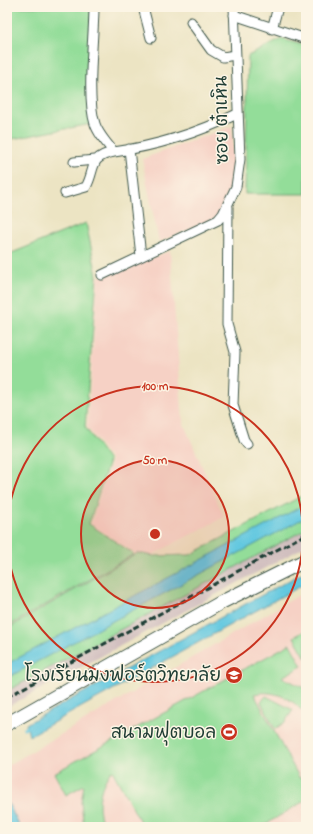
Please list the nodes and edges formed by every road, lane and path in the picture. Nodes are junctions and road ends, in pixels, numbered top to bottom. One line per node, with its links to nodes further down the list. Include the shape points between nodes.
1 (94, 7): 12 (street, via 91,94 95,124)
2 (143, 7): 7 (street)
3 (278, 7): 6 (street)
4 (234, 11): 6 (street); 9 (street, ซอย ต๋าเหิน)
5 (191, 22): 9 (street, via 211,50 222,57)
6 (272, 29): 8 (street)
7 (151, 38)
8 (306, 39)
9 (235, 55): 10 (street, ซอย ต๋าเหิน)
10 (237, 114): 11 (street, via 212,127); 16 (street, ซอย ต๋าเหิน, via 240,159 236,188)
11 (129, 149): 12 (street); 17 (street)
12 (114, 152): 13 (street, via 103,154)
13 (95, 160): 14 (street); 15 (street, via 86,188)
14 (74, 162)
15 (65, 193)
16 (228, 205): 17 (street, ซอย ต๋าเหิน, via 218,220); 19 (street, via 227,324 235,352 233,405)
17 (141, 256): 18 (street, ซอย ต๋าเหิน)
18 (102, 275)
19 (247, 444)
20 (306, 560): 21 (main road, via 222,602)
21 (7, 724)

